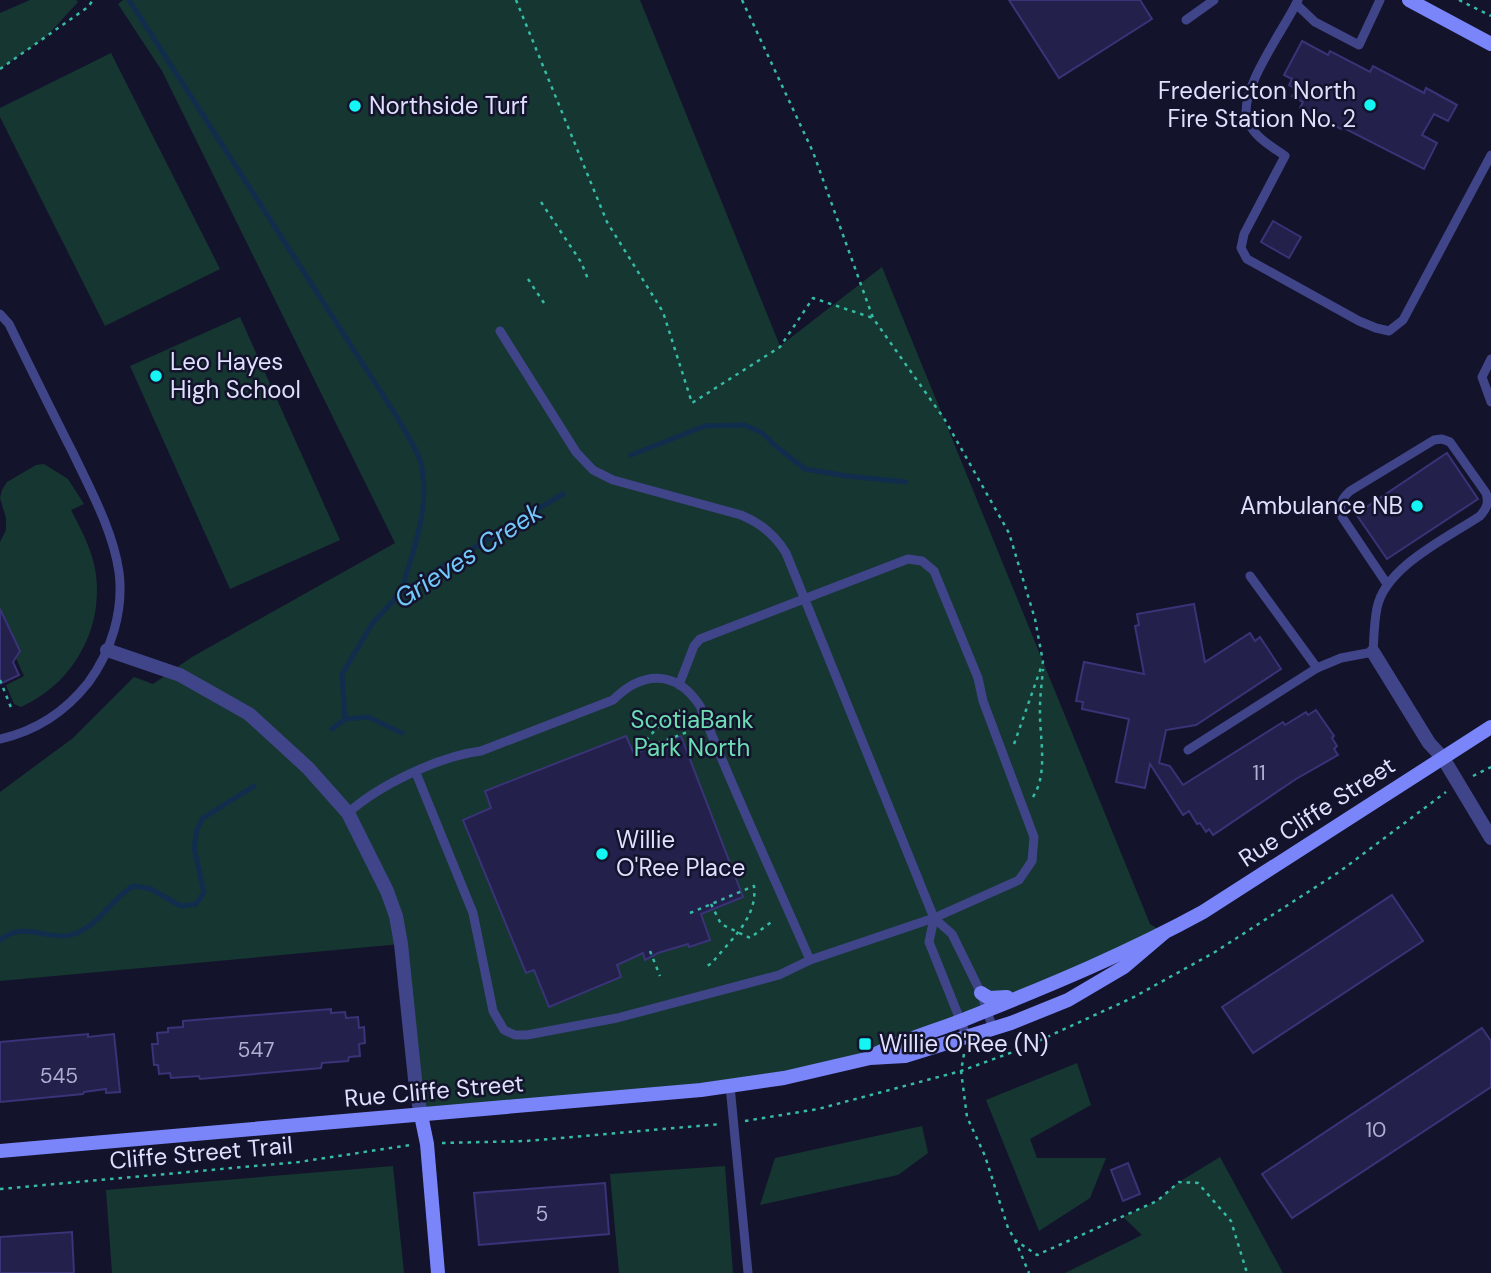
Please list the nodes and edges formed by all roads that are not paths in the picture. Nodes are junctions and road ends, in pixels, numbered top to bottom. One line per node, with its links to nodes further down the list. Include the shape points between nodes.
1 (1214, 0): 5 (lane)
2 (1380, 0): 4 (lane, via 1359,45 1315,22)
3 (1409, 0): 6 (main road)
4 (1297, 2): 7 (lane, via 1251,85 1246,103 1247,119 1256,134 1285,156 1244,234 1241,248 1247,259 1359,321 1389,331 1403,320)
5 (1186, 20)
6 (1491, 44)
7 (1491, 155)
8 (0, 314): 15 (lane, via 9,324 110,535 120,599)
9 (500, 331): 14 (lane, via 584,462 613,480 758,522 780,543)
10 (1491, 359): 11 (lane, via 1482,377)
11 (1491, 402)
12 (1250, 576): 17 (lane)
13 (1387, 584): 13 (lane, via 1486,509 1486,493 1450,442 1434,440 1342,498 1342,517); 16 (lane, via 1377,607)
14 (804, 597): 18 (lane, via 701,639); 26 (lane); 26 (lane, via 908,559 922,561 934,571 944,593 1034,836 1035,850 1019,880)
15 (107, 650): 20 (lane, via 76,699 22,734); 24 (street, via 180,675 248,714 308,768)
16 (1373, 652): 17 (lane); 22 (street)
17 (1317, 668): 21 (lane)
18 (679, 685): 23 (lane, via 654,677 640,680 627,685 613,700); 28 (lane, via 700,706)
19 (1491, 726): 22 (main road, Rue Cliffe Street)
20 (0, 739)
21 (1188, 750)
22 (1443, 758): 25 (street); 27 (main road, Rue Cliffe Street)
23 (415, 773): 24 (lane, via 365,798); 28 (lane, via 473,913 493,1012 504,1030 527,1035 617,1018 779,975)
24 (348, 813): 37 (street, via 396,915)
25 (1491, 838)
26 (934, 918): 28 (lane); 29 (lane, via 952,934); 32 (lane, via 929,942)
27 (1164, 933): 30 (main road, Rue Cliffe Street); 33 (main road, Rue Cliffe Street, via 1124,967 1068,1000)
28 (810, 960)
29 (981, 993): 30 (main road, via 989,998); 31 (lane)
30 (1023, 995): 31 (main road, Rue Cliffe Street)
31 (988, 1010): 32 (main road, Rue Cliffe Street); 33 (lane)
32 (961, 1021): 34 (lane); 35 (main road, Rue Cliffe Street, via 897,1043)
33 (993, 1029): 34 (main road, Rue Cliffe Street)
34 (967, 1037): 35 (main road, Rue Cliffe Street, via 905,1056)
35 (870, 1058): 36 (main road, Rue Cliffe Street)
36 (730, 1086): 37 (main road, Rue Cliffe Street); 40 (lane)
37 (421, 1115): 38 (main road, Rue Cliffe Street); 39 (main road)
38 (0, 1151)
39 (438, 1273)
40 (748, 1273)

